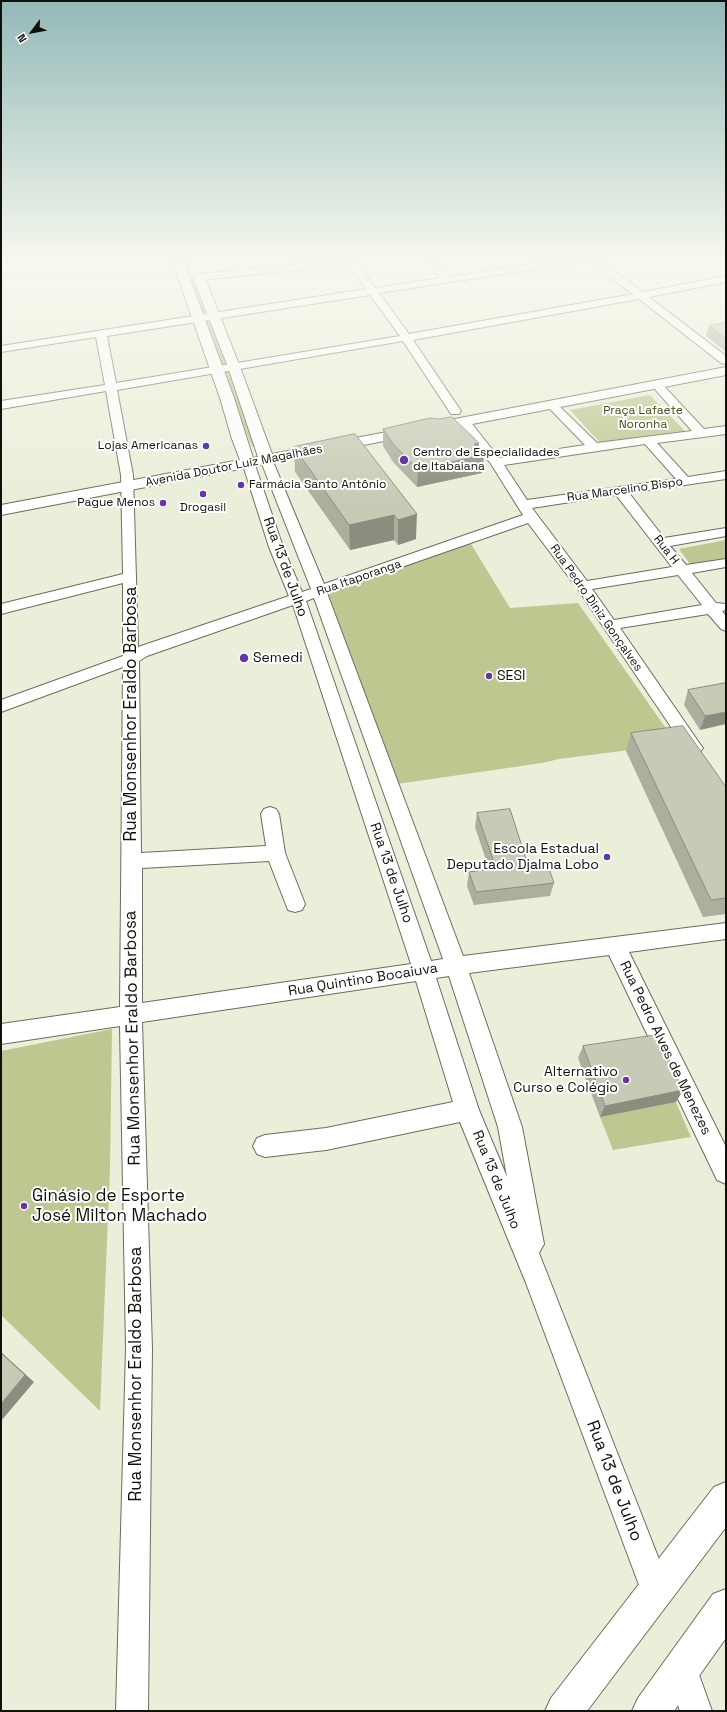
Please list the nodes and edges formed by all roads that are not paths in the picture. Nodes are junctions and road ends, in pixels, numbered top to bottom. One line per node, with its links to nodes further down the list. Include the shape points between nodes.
1 (58, 340): 8 (street)
2 (102, 340): 13 (street, Rua Monsenhor Eraldo Barbosa)
3 (206, 340): 11 (street)
4 (223, 340): 10 (street)
5 (389, 340): 10 (street)
6 (408, 340): 16 (street)
7 (696, 340): 9 (street)
8 (1, 349)
9 (726, 364): 12 (street, Avenida Doutor Luiz Magalhães); 16 (street, Avenida Doutor Luiz Magalhães)
10 (234, 367): 11 (street); 22 (street)
11 (217, 369): 13 (street); 22 (street)
12 (657, 384): 15 (street, Avenida Doutor Luiz Magalhães); 19 (street)
13 (111, 387): 14 (street); 25 (street, Rua Monsenhor Eraldo Barbosa)
14 (1, 405)
15 (552, 405): 17 (street, Avenida Doutor Luiz Magalhães); 21 (street)
16 (455, 411): 17 (street); 22 (street, Avenida Doutor Luiz Magalhães)
17 (465, 423): 22 (street, Avenida Doutor Luiz Magalhães); 23 (street, Rua Pedro Diniz Gonçalves)
18 (726, 430): 19 (street)
19 (701, 433): 20 (street)
20 (648, 440): 21 (street); 26 (street)
21 (594, 447): 23 (street)
22 (255, 456): 25 (street, Avenida Doutor Luiz Magalhães); 37 (street, Rua 13 de Julho, via 313,574); 38 (street, Rua 13 de Julho, via 276,547)
23 (496, 462): 30 (street, Rua Pedro Diniz Gonçalves)
24 (726, 475): 26 (street, Rua Marcelino Bispo)
25 (127, 480): 28 (street, Avenida Doutor Luiz Magalhães); 29 (street, Avenida Doutor Luiz Magalhães); 35 (street, Rua Monsenhor Eraldo Barbosa)
26 (686, 482): 27 (street, Rua Marcelino Bispo)
27 (620, 491): 30 (street, Rua Marcelino Bispo); 32 (street, Rua H)
28 (1, 498)
29 (1, 510)
30 (527, 511): 36 (street, Rua Pedro Diniz Gonçalves); 37 (street, Rua Itaporanga)
31 (726, 532): 32 (street)
32 (661, 543): 34 (street, Rua H)
33 (726, 563): 34 (street)
34 (681, 570): 36 (street); 39 (street, Rua H)
35 (130, 577): 40 (street); 43 (street, Rua Monsenhor Eraldo Barbosa)
36 (583, 586): 41 (street, Rua Pedro Diniz Gonçalves)
37 (318, 591): 38 (street, Rua Itaporanga); 53 (street, Rua 13 de Julho)
38 (298, 599): 43 (street, Rua Itaporanga); 54 (street, Rua 13 de Julho)
39 (719, 607): 41 (street); 42 (street, Rua H)
40 (1, 609)
41 (610, 625): 46 (street, Rua Pedro Diniz Gonçalves)
42 (726, 626)
43 (135, 653): 44 (street, Rua Itaporanga); 45 (street, Rua Itaporanga); 49 (street, Rua Monsenhor Eraldo Barbosa)
44 (1, 694)
45 (1, 706)
46 (704, 762)
47 (270, 814): 48 (street)
48 (276, 853): 49 (street); 50 (street)
49 (132, 861): 55 (street, Rua Monsenhor Eraldo Barbosa)
50 (295, 904)
51 (726, 931): 52 (street, Rua Quintino Bocaiuva)
52 (615, 945): 53 (street, Rua Quintino Bocaiuva); 59 (street, Rua Pedro Alves de Menezes)
53 (456, 966): 54 (street, Rua Quintino Bocaiuva); 60 (street, Rua 13 de Julho, via 510,1127)
54 (423, 971): 55 (street, Rua Quintino Bocaiuva); 57 (street, Rua 13 de Julho)
55 (131, 1015): 56 (street, Rua Quintino Bocaiuva); 65 (street, Rua Monsenhor Eraldo Barbosa, via 139,1349)
56 (1, 1034)
57 (468, 1110): 58 (street, via 326,1139); 60 (street, Rua 13 de Julho)
58 (265, 1146)
59 (726, 1172)
60 (538, 1283): 62 (street, Rua 13 de Julho)
61 (726, 1498): 62 (street)
62 (656, 1590): 66 (street)
63 (726, 1607): 64 (street)
64 (682, 1669): 67 (street); 68 (street)
65 (132, 1711)
66 (564, 1711)
67 (651, 1711)
68 (696, 1711)

